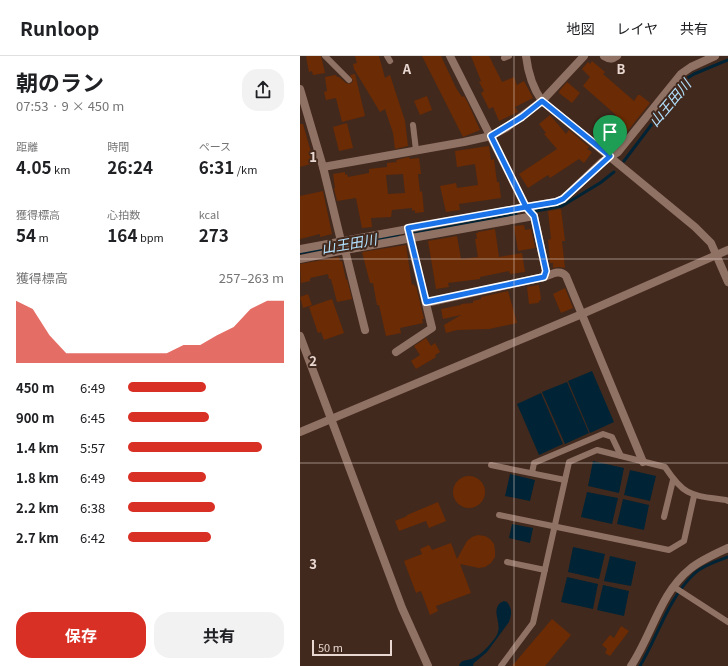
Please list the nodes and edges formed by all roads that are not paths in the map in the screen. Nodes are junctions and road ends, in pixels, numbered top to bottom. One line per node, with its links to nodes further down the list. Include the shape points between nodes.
1 (324, 56): 8 (lane)
2 (450, 56): 12 (street)
3 (526, 56): 10 (street, via 529,76)
4 (584, 56): 10 (street)
5 (604, 56): 6 (street, via 610,59)
6 (617, 56)
7 (715, 56): 14 (street, via 681,74 618,152)
8 (349, 80)
9 (300, 89): 15 (street)
10 (542, 101): 12 (street); 14 (street)
11 (413, 125): 13 (lane)
12 (491, 136): 13 (street); 16 (street)
13 (416, 150): 15 (street)
14 (610, 156): 16 (street, via 563,199); 24 (street, via 695,227 711,243)
15 (322, 167): 20 (street)
16 (526, 207): 17 (street); 18 (street)
17 (534, 216): 19 (street); 26 (street, via 546,271)
18 (408, 228): 19 (street); 20 (street)
19 (410, 239): 22 (street); 28 (street)
20 (341, 241): 21 (street)
21 (300, 249)
22 (345, 250): 25 (street); 30 (street)
23 (728, 250): 24 (street)
24 (717, 255): 27 (street); 29 (street)
25 (300, 259)
26 (544, 277): 28 (street); 29 (street, via 558,272 563,273)
27 (728, 282)
28 (426, 302): 32 (street, via 432,328)
29 (582, 314): 33 (street); 36 (street)
30 (365, 330)
31 (300, 336): 33 (street)
32 (396, 352)
33 (330, 419): 34 (street); 52 (street, via 402,608)
34 (300, 432)
35 (621, 456): 36 (lane); 38 (lane, via 612,437 603,434 534,463); 39 (lane, via 597,450 569,462)
36 (644, 462): 40 (lane, via 665,467)
37 (491, 465): 38 (lane)
38 (532, 473): 39 (lane)
39 (565, 480): 45 (lane)
40 (674, 480): 41 (lane, via 682,489); 44 (lane)
41 (694, 496): 42 (lane); 45 (lane, via 684,540 669,550)
42 (728, 501)
43 (499, 515): 45 (lane)
44 (664, 517)
45 (555, 526): 48 (lane)
46 (728, 548): 49 (street, via 697,564 683,575)
47 (507, 562): 48 (lane)
48 (545, 570): 53 (lane, via 533,624)
49 (674, 587): 50 (lane); 51 (street, via 662,606)
50 (728, 622)
51 (634, 665)
52 (428, 666)
53 (501, 666)

